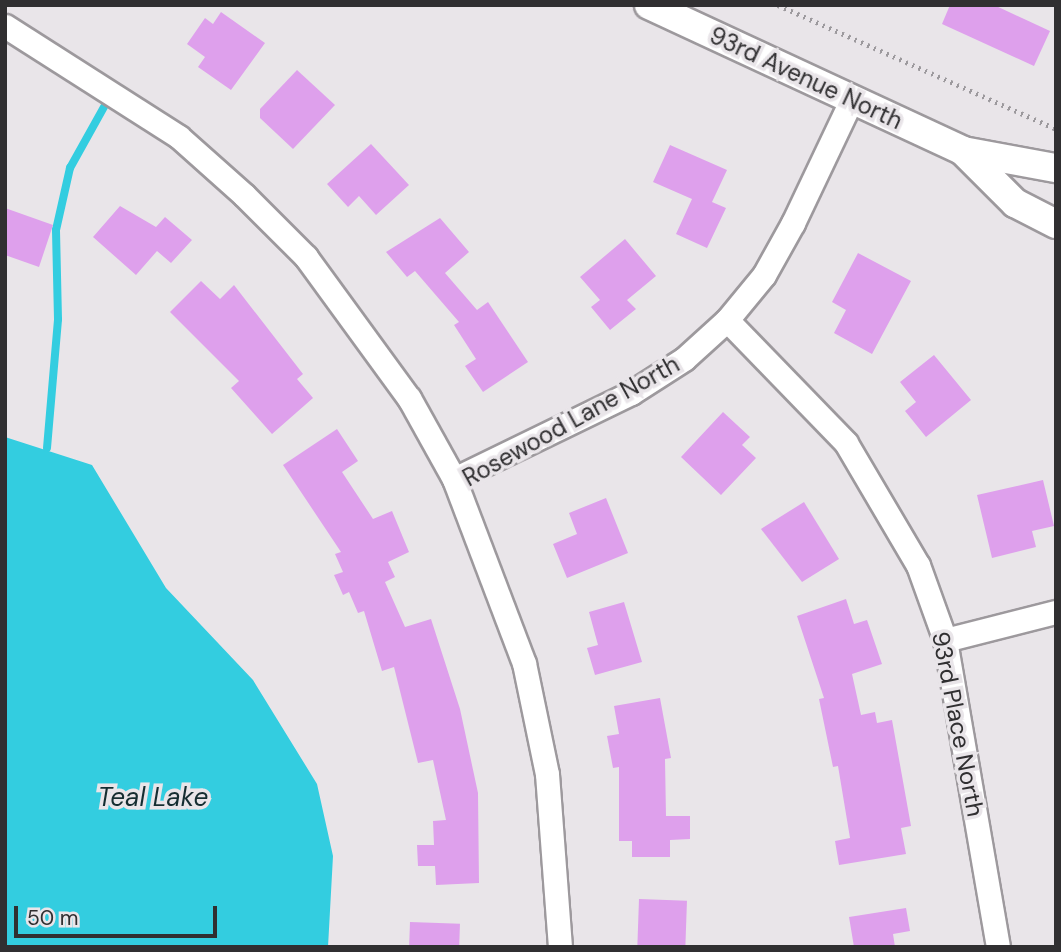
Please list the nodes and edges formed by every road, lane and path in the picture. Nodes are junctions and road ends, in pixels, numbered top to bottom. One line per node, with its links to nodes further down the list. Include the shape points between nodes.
1 (649, 5): 4 (street, 93rd Avenue North)
2 (778, 5): 5 (path)
3 (5, 26): 10 (street, via 168,130 244,195 361,327)
4 (852, 99): 6 (street, 93rd Avenue North); 9 (street, Rosewood Lane North, via 782,244)
5 (1056, 130)
6 (963, 151): 7 (street, 93rd Avenue North); 8 (street, 93rd Avenue North, via 1015,202)
7 (1056, 168)
8 (1056, 224)
9 (727, 320): 10 (street, Rosewood Lane North, via 684,359 631,393); 12 (street, 93rd Place North, via 846,443 894,517)
10 (454, 479): 13 (street, Rosewood Lane North, via 524,663 547,775)
11 (1056, 612): 12 (street)
12 (945, 640): 14 (street, 93rd Place North)
13 (560, 947)
14 (998, 947)

